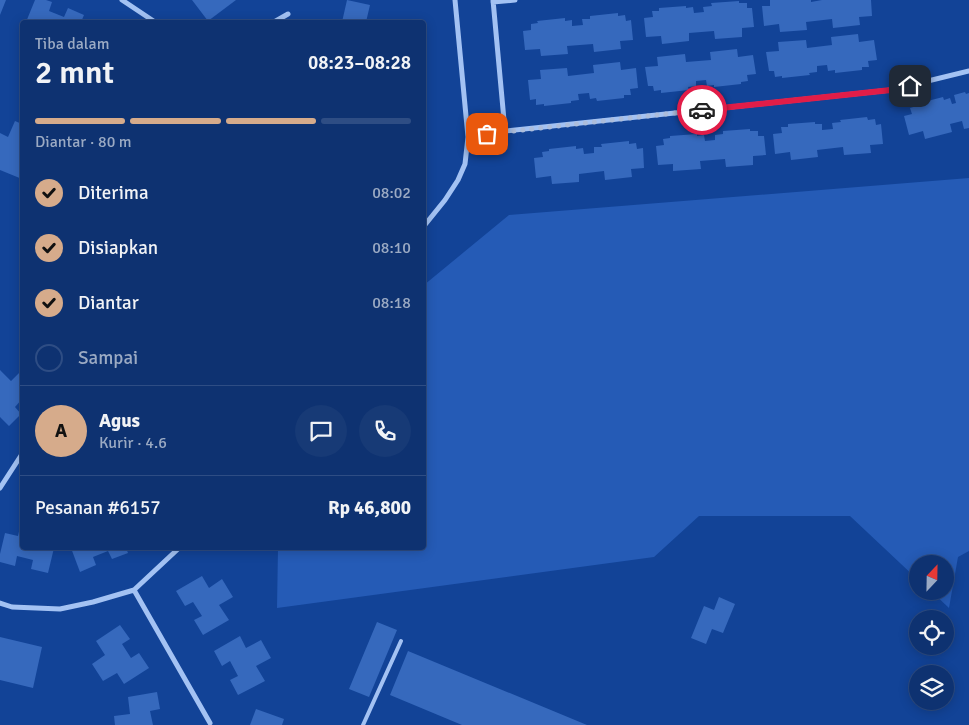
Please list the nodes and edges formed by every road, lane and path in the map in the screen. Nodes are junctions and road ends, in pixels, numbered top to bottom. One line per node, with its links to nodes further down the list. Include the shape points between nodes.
1 (122, 0): 6 (street)
2 (455, 0): 10 (street)
3 (515, 0): 4 (street)
4 (493, 1): 9 (street)
5 (288, 14): 7 (street)
6 (152, 20)
7 (278, 20)
8 (969, 71): 9 (street, via 891,90)
9 (505, 131): 10 (street)
10 (468, 137): 11 (street, via 458,180)
11 (426, 224)
12 (20, 457): 13 (street)
13 (0, 488)
14 (177, 550): 15 (street)
15 (134, 590): 16 (street, via 60,610 12,607); 18 (street)
16 (0, 603)
17 (401, 641): 19 (lane)
18 (210, 722)
19 (363, 725)

